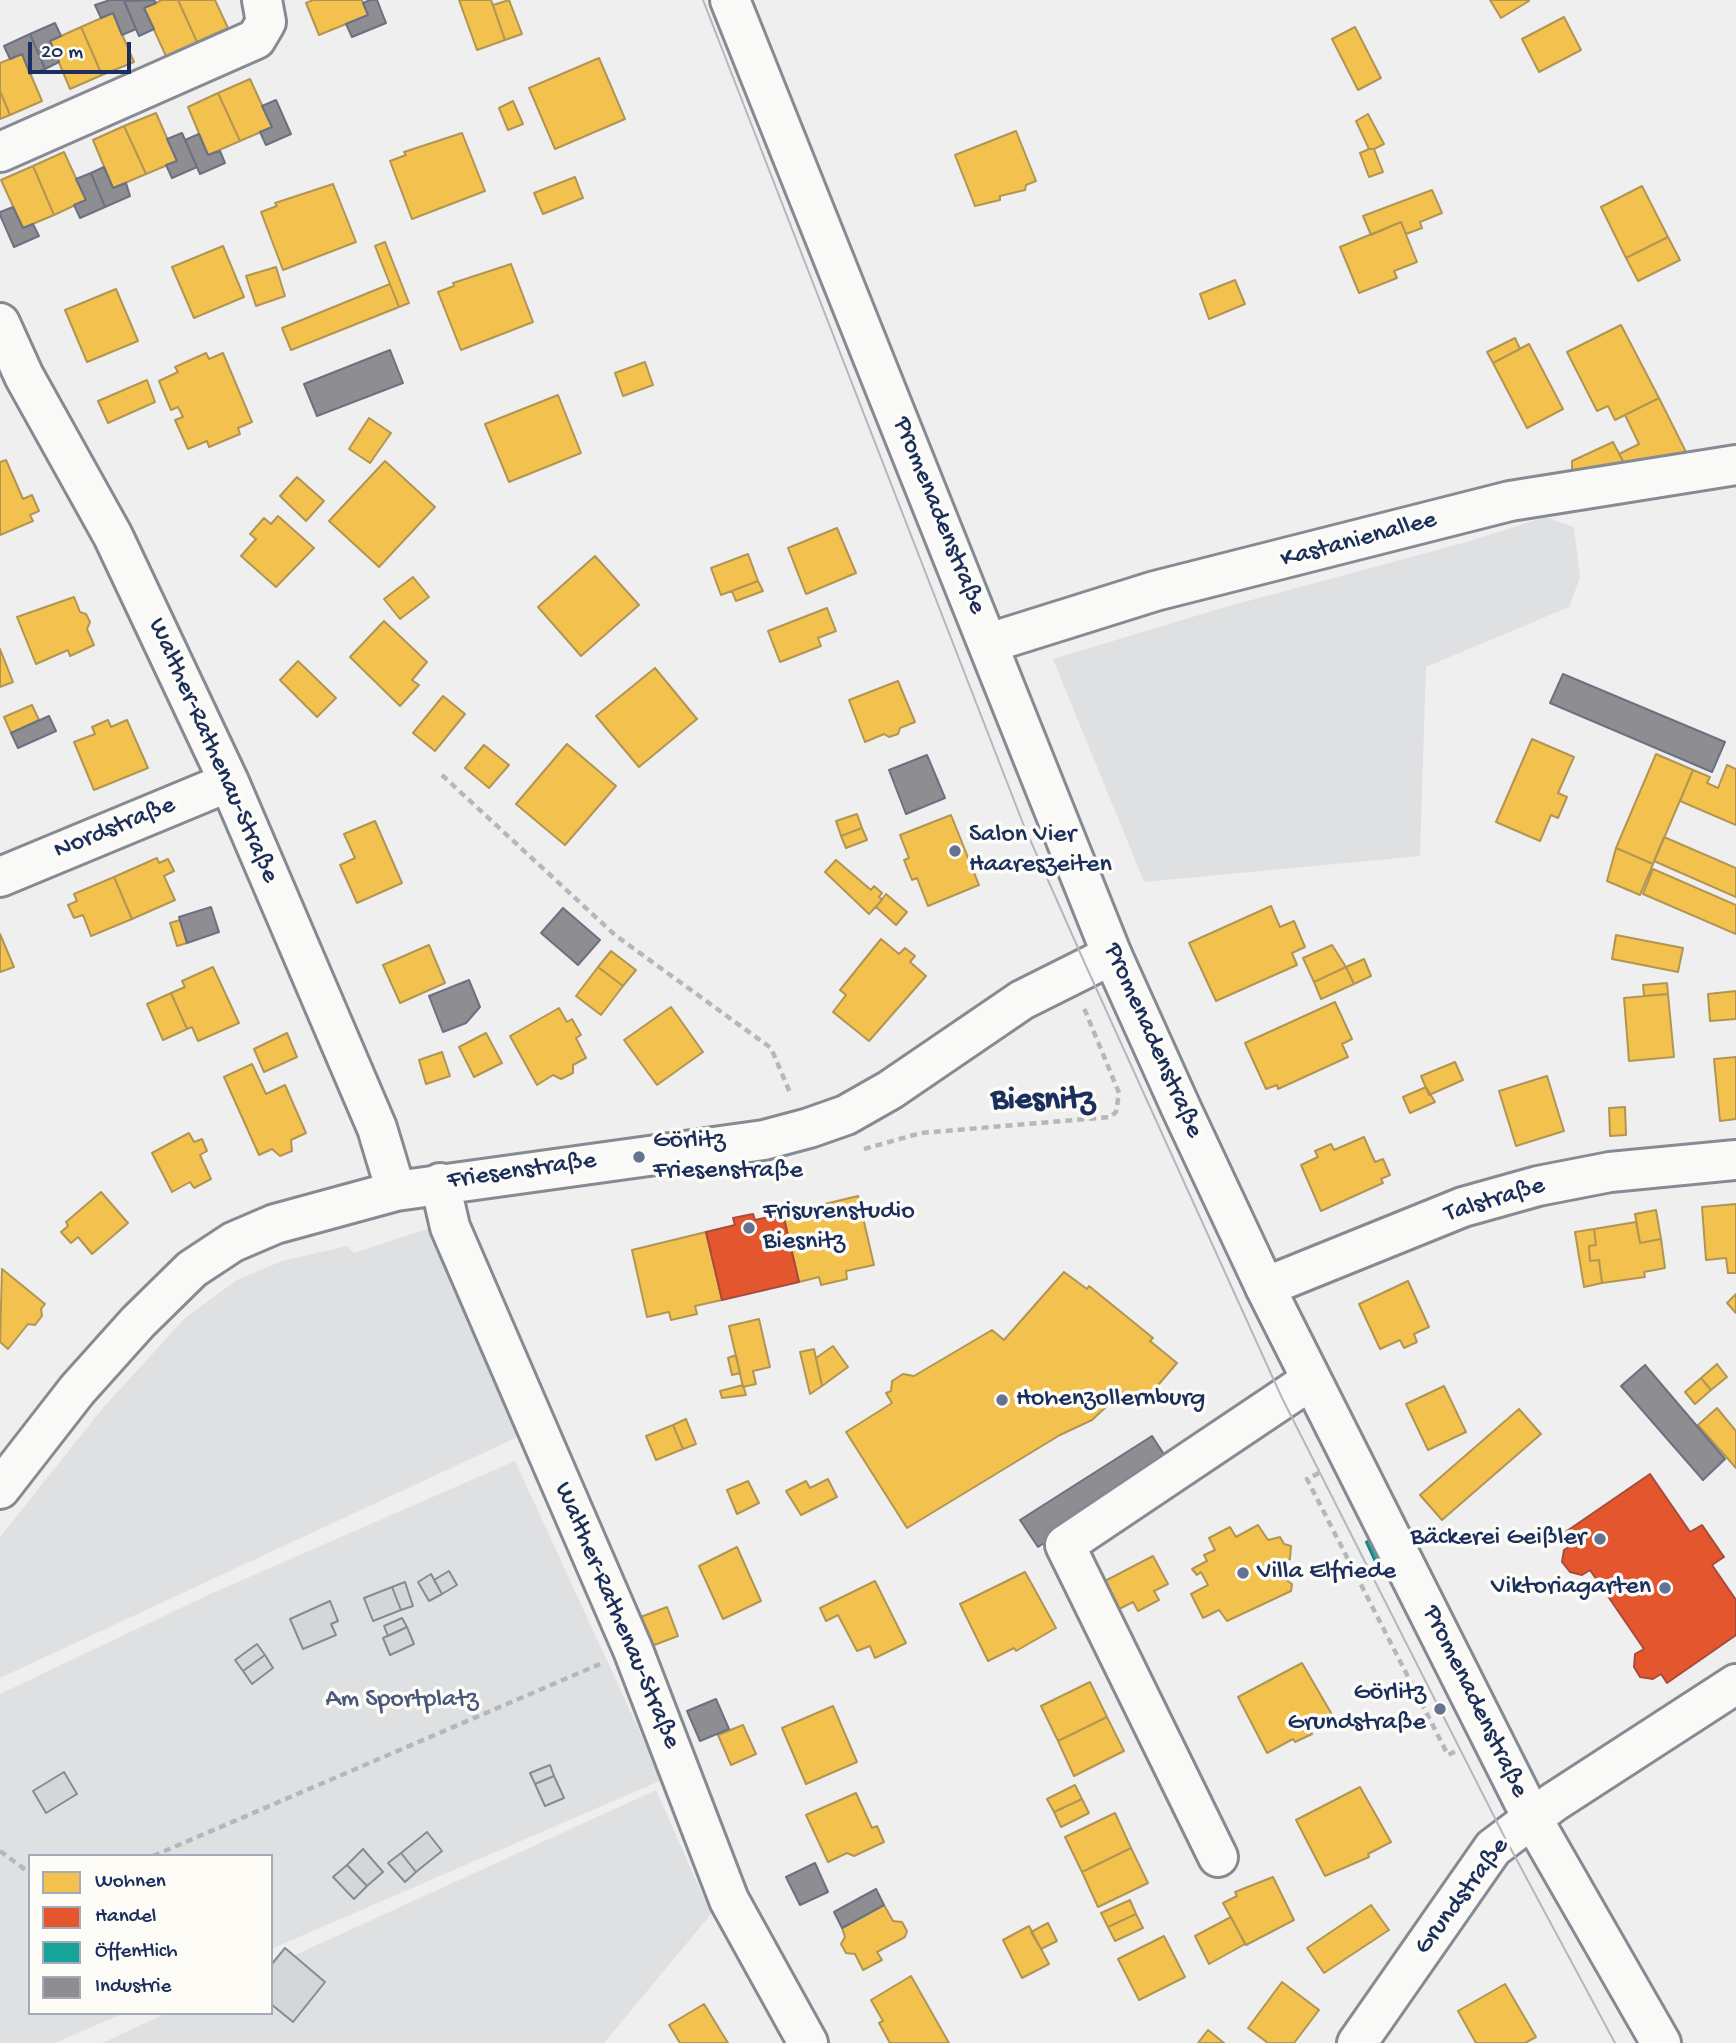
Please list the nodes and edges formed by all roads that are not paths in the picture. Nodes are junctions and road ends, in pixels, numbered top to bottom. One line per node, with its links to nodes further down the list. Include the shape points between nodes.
1 (262, 0): 3 (street, via 266,22 256,39)
2 (730, 0): 7 (street, Promenadenstraße)
3 (0, 152)
4 (0, 323): 5 (street, Walther-Rathenau-Straße)
5 (12, 382): 8 (street, Walther-Rathenau-Straße, via 113,536)
6 (1736, 465): 7 (street, Kastanienallee, via 1510,501 1155,591)
7 (989, 643): 10 (street, Promenadenstraße)
8 (229, 782): 9 (street, Nordstraße); 13 (street, Walther-Rathenau-Straße, via 377,1128)
9 (0, 877)
10 (1112, 954): 12 (street, Friesenstraße, via 1022,1000 846,1115 764,1140); 14 (street, Promenadenstraße)
11 (1736, 1160): 14 (street, Talstraße, via 1611,1172 1538,1186 1463,1207)
12 (440, 1183): 13 (street, Friesenstraße); 20 (street, Walther-Rathenau-Straße, via 450,1227 633,1650 729,1900)
13 (396, 1191): 16 (street, Friesenstraße, via 275,1224 233,1242 192,1269 77,1390)
14 (1265, 1287): 15 (street, Promenadenstraße)
15 (1311, 1380): 18 (street, Promenadenstraße); 19 (street, via 1065,1545)
16 (0, 1489)
17 (1736, 1684): 18 (street, Grundstraße)
18 (1532, 1818): 21 (street, Grundstraße, via 1493,1848); 22 (street, Promenadenstraße)
19 (1218, 1857)
20 (808, 2043)
21 (1357, 2043)
22 (1661, 2043)

